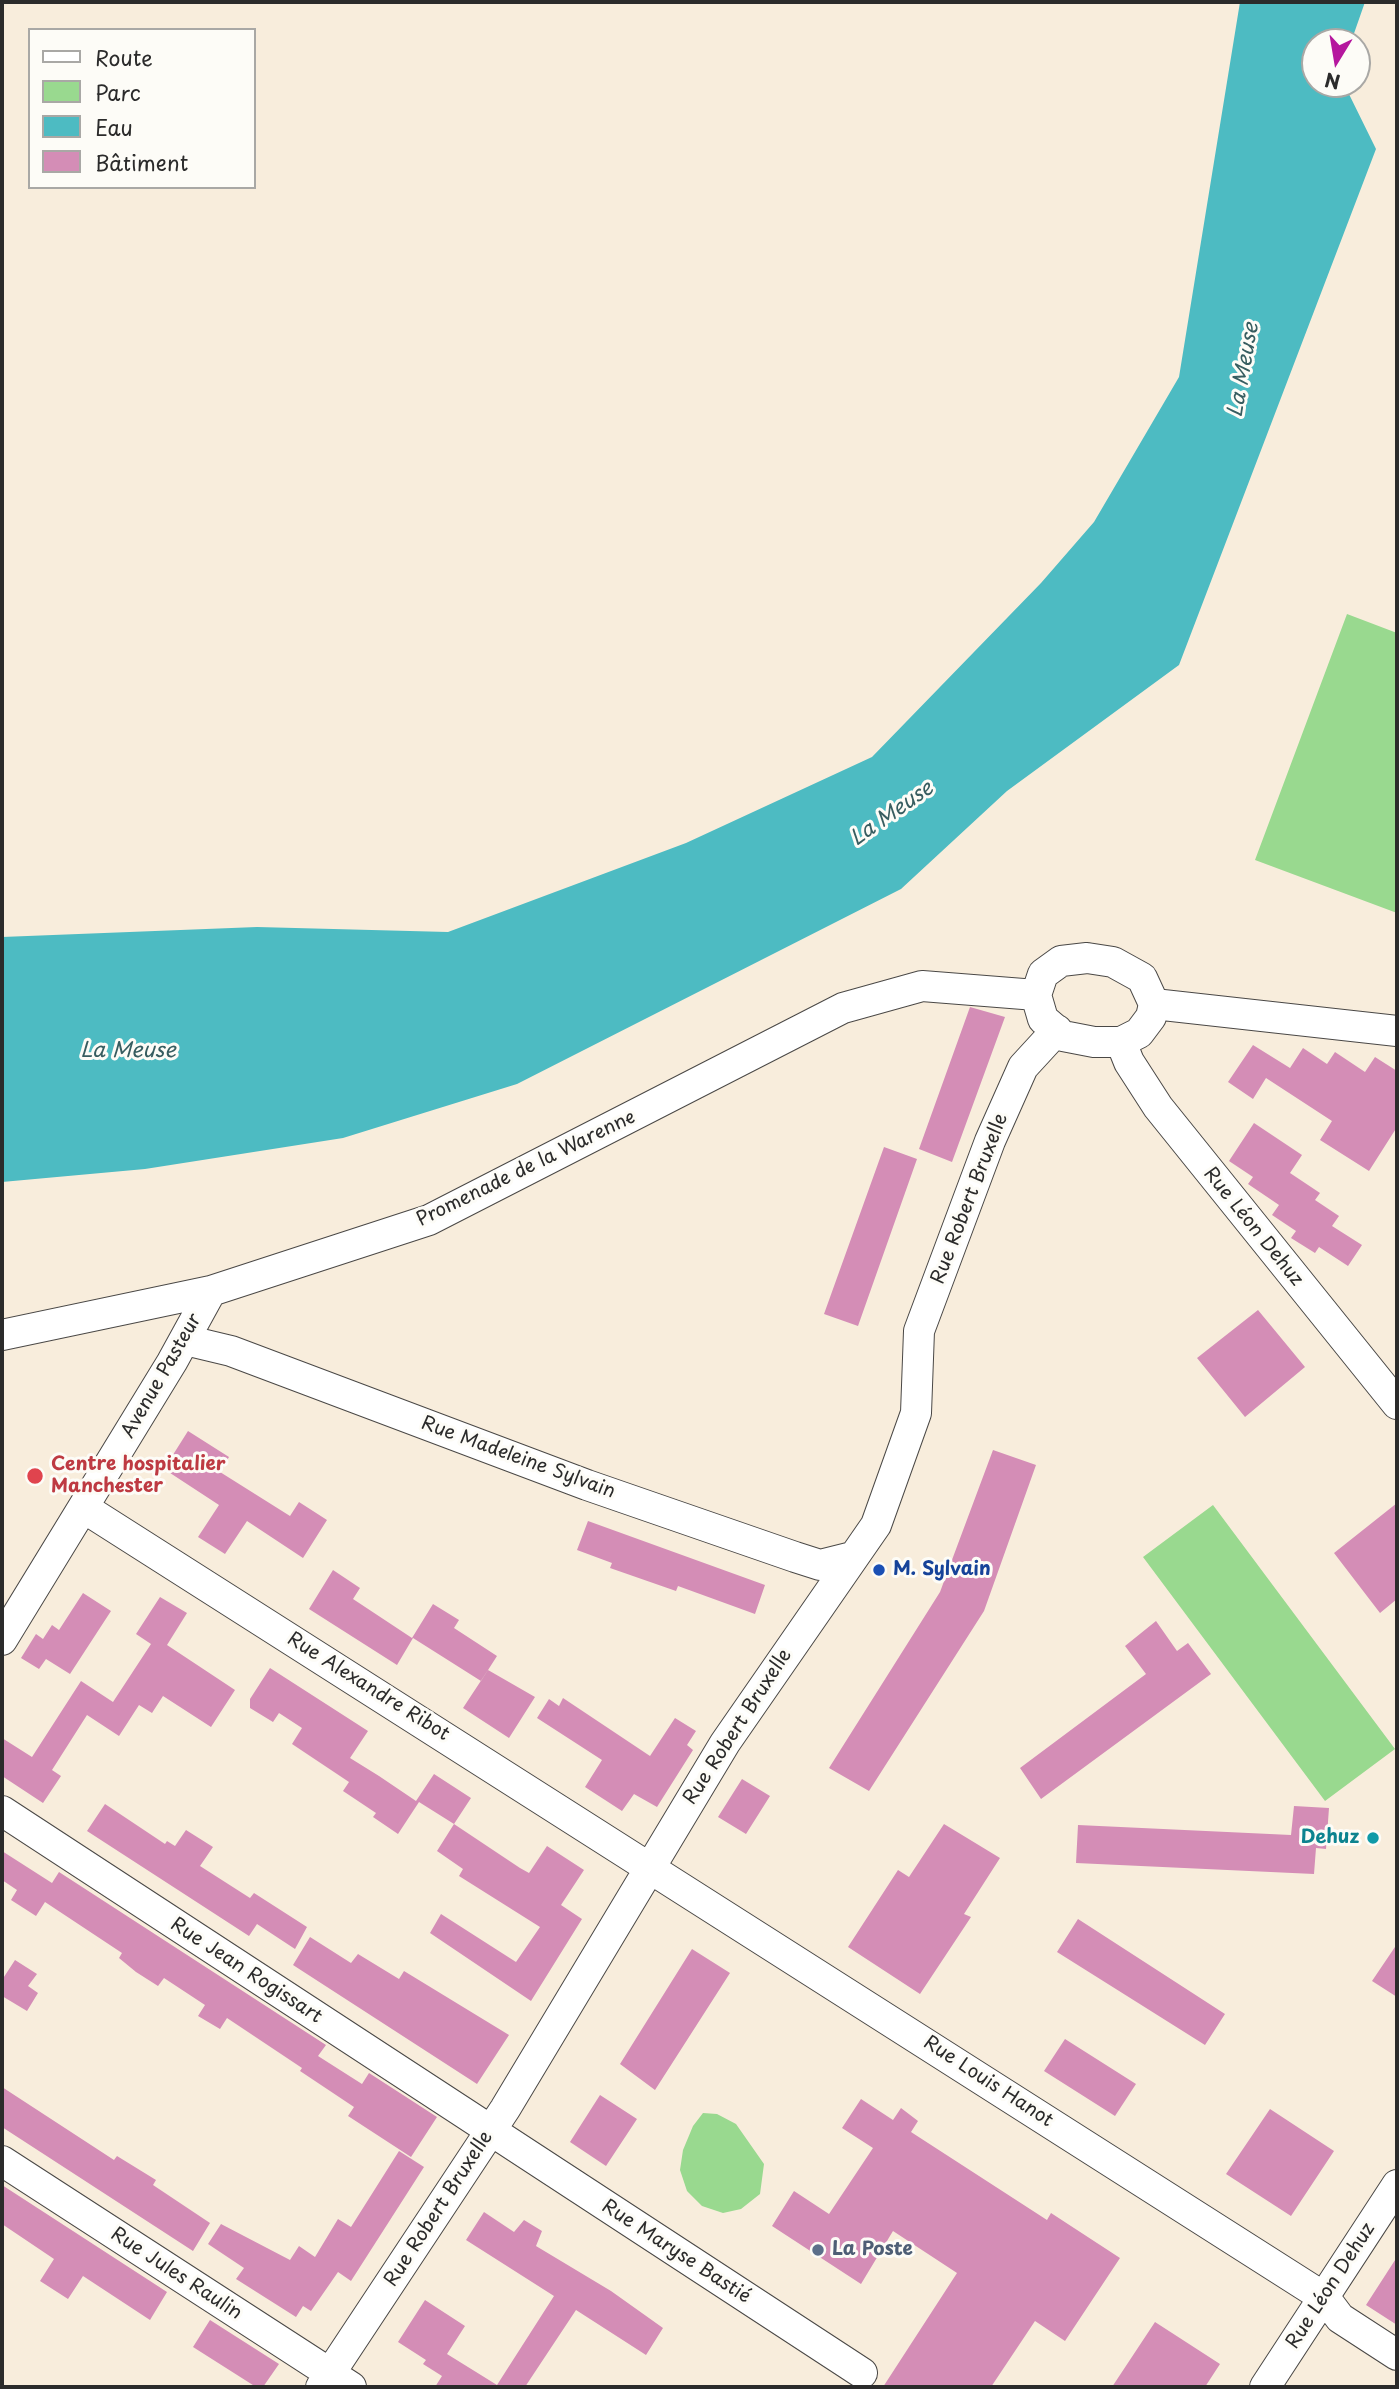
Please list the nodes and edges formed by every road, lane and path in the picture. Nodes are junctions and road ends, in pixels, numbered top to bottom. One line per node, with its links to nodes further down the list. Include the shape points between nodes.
1 (1036, 995): 2 (street, via 1043,974 1061,961 1087,958 1113,962 1142,978); 3 (street, via 1042,1019); 6 (street, Promenade de la Warenne, via 922,986 843,1008 429,1220)
2 (1154, 1004): 4 (street); 5 (street, via 1139,1033)
3 (1057, 1030): 5 (street, via 1063,1036 1094,1042); 11 (street, Rue Robert Bruxelle, via 1023,1067 990,1141 919,1331 916,1413 876,1525)
4 (1397, 1031)
5 (1121, 1042): 9 (street, Rue Léon Dehuz, via 1158,1107)
6 (211, 1291): 7 (street, Promenade de la Warenne); 8 (street, Avenue Pasteur)
7 (2, 1335)
8 (186, 1340): 10 (street, Avenue Pasteur); 11 (street, Rue Madeleine Sylvain, via 231,1351 587,1485 795,1557 820,1565)
9 (1397, 1404)
10 (84, 1508): 12 (street, Avenue Pasteur); 14 (street, Rue Alexandre Ribot)
11 (852, 1557): 14 (street, Rue Robert Bruxelle, via 725,1743)
12 (2, 1640)
13 (2, 1811): 15 (street, Rue Jean Rogissart)
14 (650, 1866): 15 (street, Rue Robert Bruxelle); 18 (street, Rue Louis Hanot)
15 (491, 2130): 20 (street, Rue Maryse Bastié); 21 (street, Rue Robert Bruxelle)
16 (2, 2161): 21 (street, Rue Jules Raulin)
17 (1397, 2185): 18 (street, Rue Léon Dehuz)
18 (1325, 2298): 19 (street, Rue Louis Hanot, via 1340,2318); 22 (street, Rue Léon Dehuz)
19 (1397, 2355)
20 (862, 2373)
21 (334, 2383)
22 (1265, 2387)

